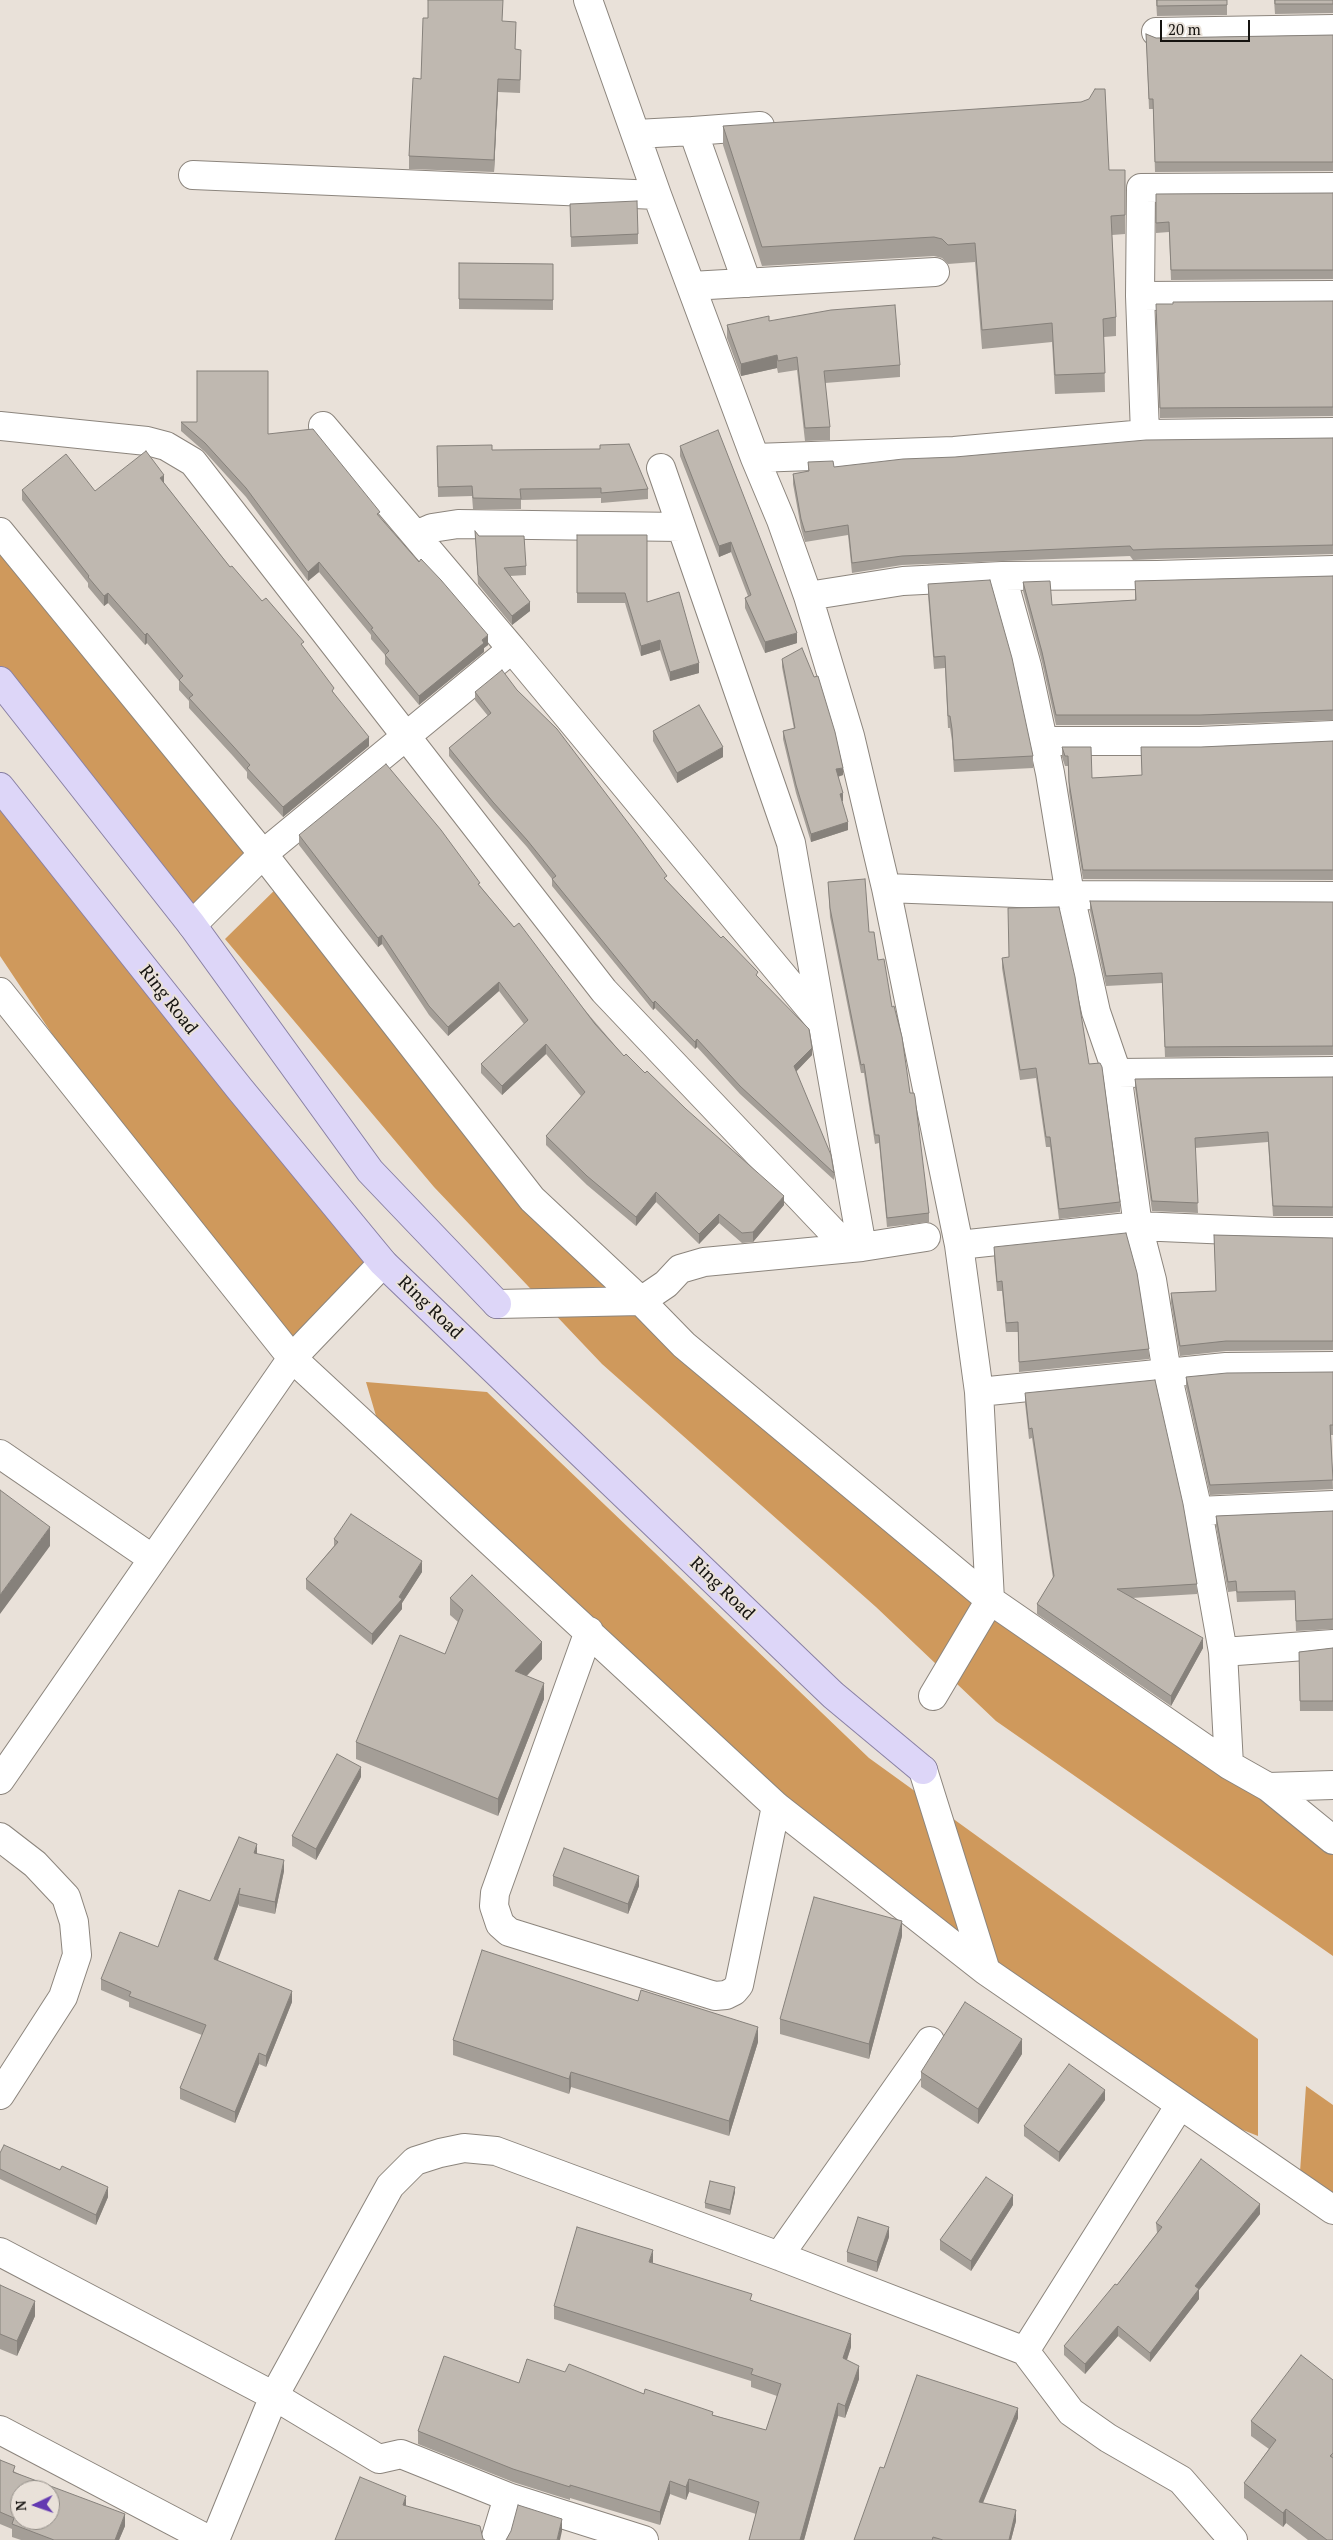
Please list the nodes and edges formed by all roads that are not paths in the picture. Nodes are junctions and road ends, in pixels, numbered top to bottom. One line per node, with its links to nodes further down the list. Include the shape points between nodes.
1 (588, 0): 6 (street)
2 (1333, 29): 3 (street)
3 (1156, 32)
4 (782, 125): 5 (street)
5 (693, 131): 6 (street); 11 (street)
6 (636, 134): 9 (street)
7 (193, 175): 9 (street)
8 (1333, 187): 14 (street, via 1141,188)
9 (657, 195): 12 (street)
10 (935, 272): 11 (street)
11 (747, 283): 12 (street)
12 (691, 286): 19 (street)
13 (1333, 295): 14 (street)
14 (1140, 296): 18 (street)
15 (0, 426): 30 (street, via 147,441 166,446 193,462)
16 (323, 426): 23 (street)
17 (1333, 432): 18 (street)
18 (1144, 434): 19 (street, via 954,451)
19 (755, 458): 26 (street)
20 (661, 468): 21 (street)
21 (681, 527): 23 (street, via 458,524 432,528); 39 (street, via 791,843)
22 (0, 532): 33 (street)
23 (416, 536): 27 (street)
24 (1333, 570): 25 (street)
25 (1002, 576): 26 (street, via 903,581); 31 (street, via 1027,666)
26 (808, 596): 34 (street, via 850,736)
27 (512, 648): 30 (street); 39 (street)
28 (0, 681): 37 (main road)
29 (1333, 734): 31 (street, via 1200,741)
30 (405, 736): 33 (street); 46 (street, via 604,992)
31 (1043, 741): 35 (street)
32 (0, 788): 47 (main road, Ring Road, via 238,1088)
33 (263, 854): 37 (street); 48 (street, via 532,1198)
34 (886, 888): 35 (street); 45 (street)
35 (1070, 895): 36 (street); 41 (street, via 1096,1012)
36 (1333, 896)
37 (192, 925): 49 (main road, via 370,1171)
38 (0, 992): 50 (street)
39 (824, 1026): 46 (street)
40 (1333, 1071): 41 (street)
41 (1117, 1072): 42 (street)
42 (1138, 1226): 43 (street); 45 (street); 52 (street, via 1152,1280)
43 (1333, 1232)
44 (926, 1237): 46 (street)
45 (959, 1245): 53 (street)
46 (855, 1248): 48 (street, via 704,1262 680,1269)
47 (383, 1263): 50 (street); 64 (main road, Ring Road, via 833,1695)
48 (642, 1301): 49 (street); 58 (street, via 684,1345)
49 (497, 1304)
50 (292, 1358): 57 (street); 59 (street)
51 (1333, 1366): 52 (street, via 1226,1367)
52 (1167, 1373): 53 (street); 56 (street)
53 (979, 1392): 58 (street)
54 (0, 1454): 57 (street)
55 (1333, 1505): 56 (street)
56 (1198, 1511): 61 (street)
57 (153, 1559): 65 (street)
58 (990, 1600): 62 (street); 63 (street)
59 (589, 1631): 68 (street); 68 (street, via 495,1893 494,1906 500,1924 509,1932 715,1996 726,1995 739,1985)
60 (1333, 1644): 61 (street)
61 (1223, 1652): 63 (street)
62 (933, 1696)
63 (1229, 1765): 67 (street)
64 (923, 1770): 71 (street)
65 (0, 1780)
66 (1333, 1785): 67 (street)
67 (1268, 1786): 70 (street)
68 (776, 1806): 71 (street)
69 (0, 1837): 73 (street, via 35,1864 66,1897 74,1922 77,1955 63,1997)
70 (1333, 1840)
71 (986, 1971): 74 (street)
72 (930, 2041): 77 (street)
73 (0, 2094)
74 (1180, 2105): 75 (street); 78 (street)
75 (1333, 2210)
76 (0, 2252): 79 (street)
77 (779, 2256): 78 (street); 79 (street, via 496,2151 464,2148 440,2153 415,2161 390,2186)
78 (1025, 2351): 86 (street, via 1071,2412 1108,2438 1181,2480)
79 (274, 2396): 81 (street, via 379,2459 401,2454); 83 (street)
80 (0, 2430): 82 (street)
81 (508, 2497): 84 (street); 85 (street)
82 (209, 2540)
83 (215, 2540)
84 (495, 2540)
85 (644, 2540)
86 (1233, 2540)

